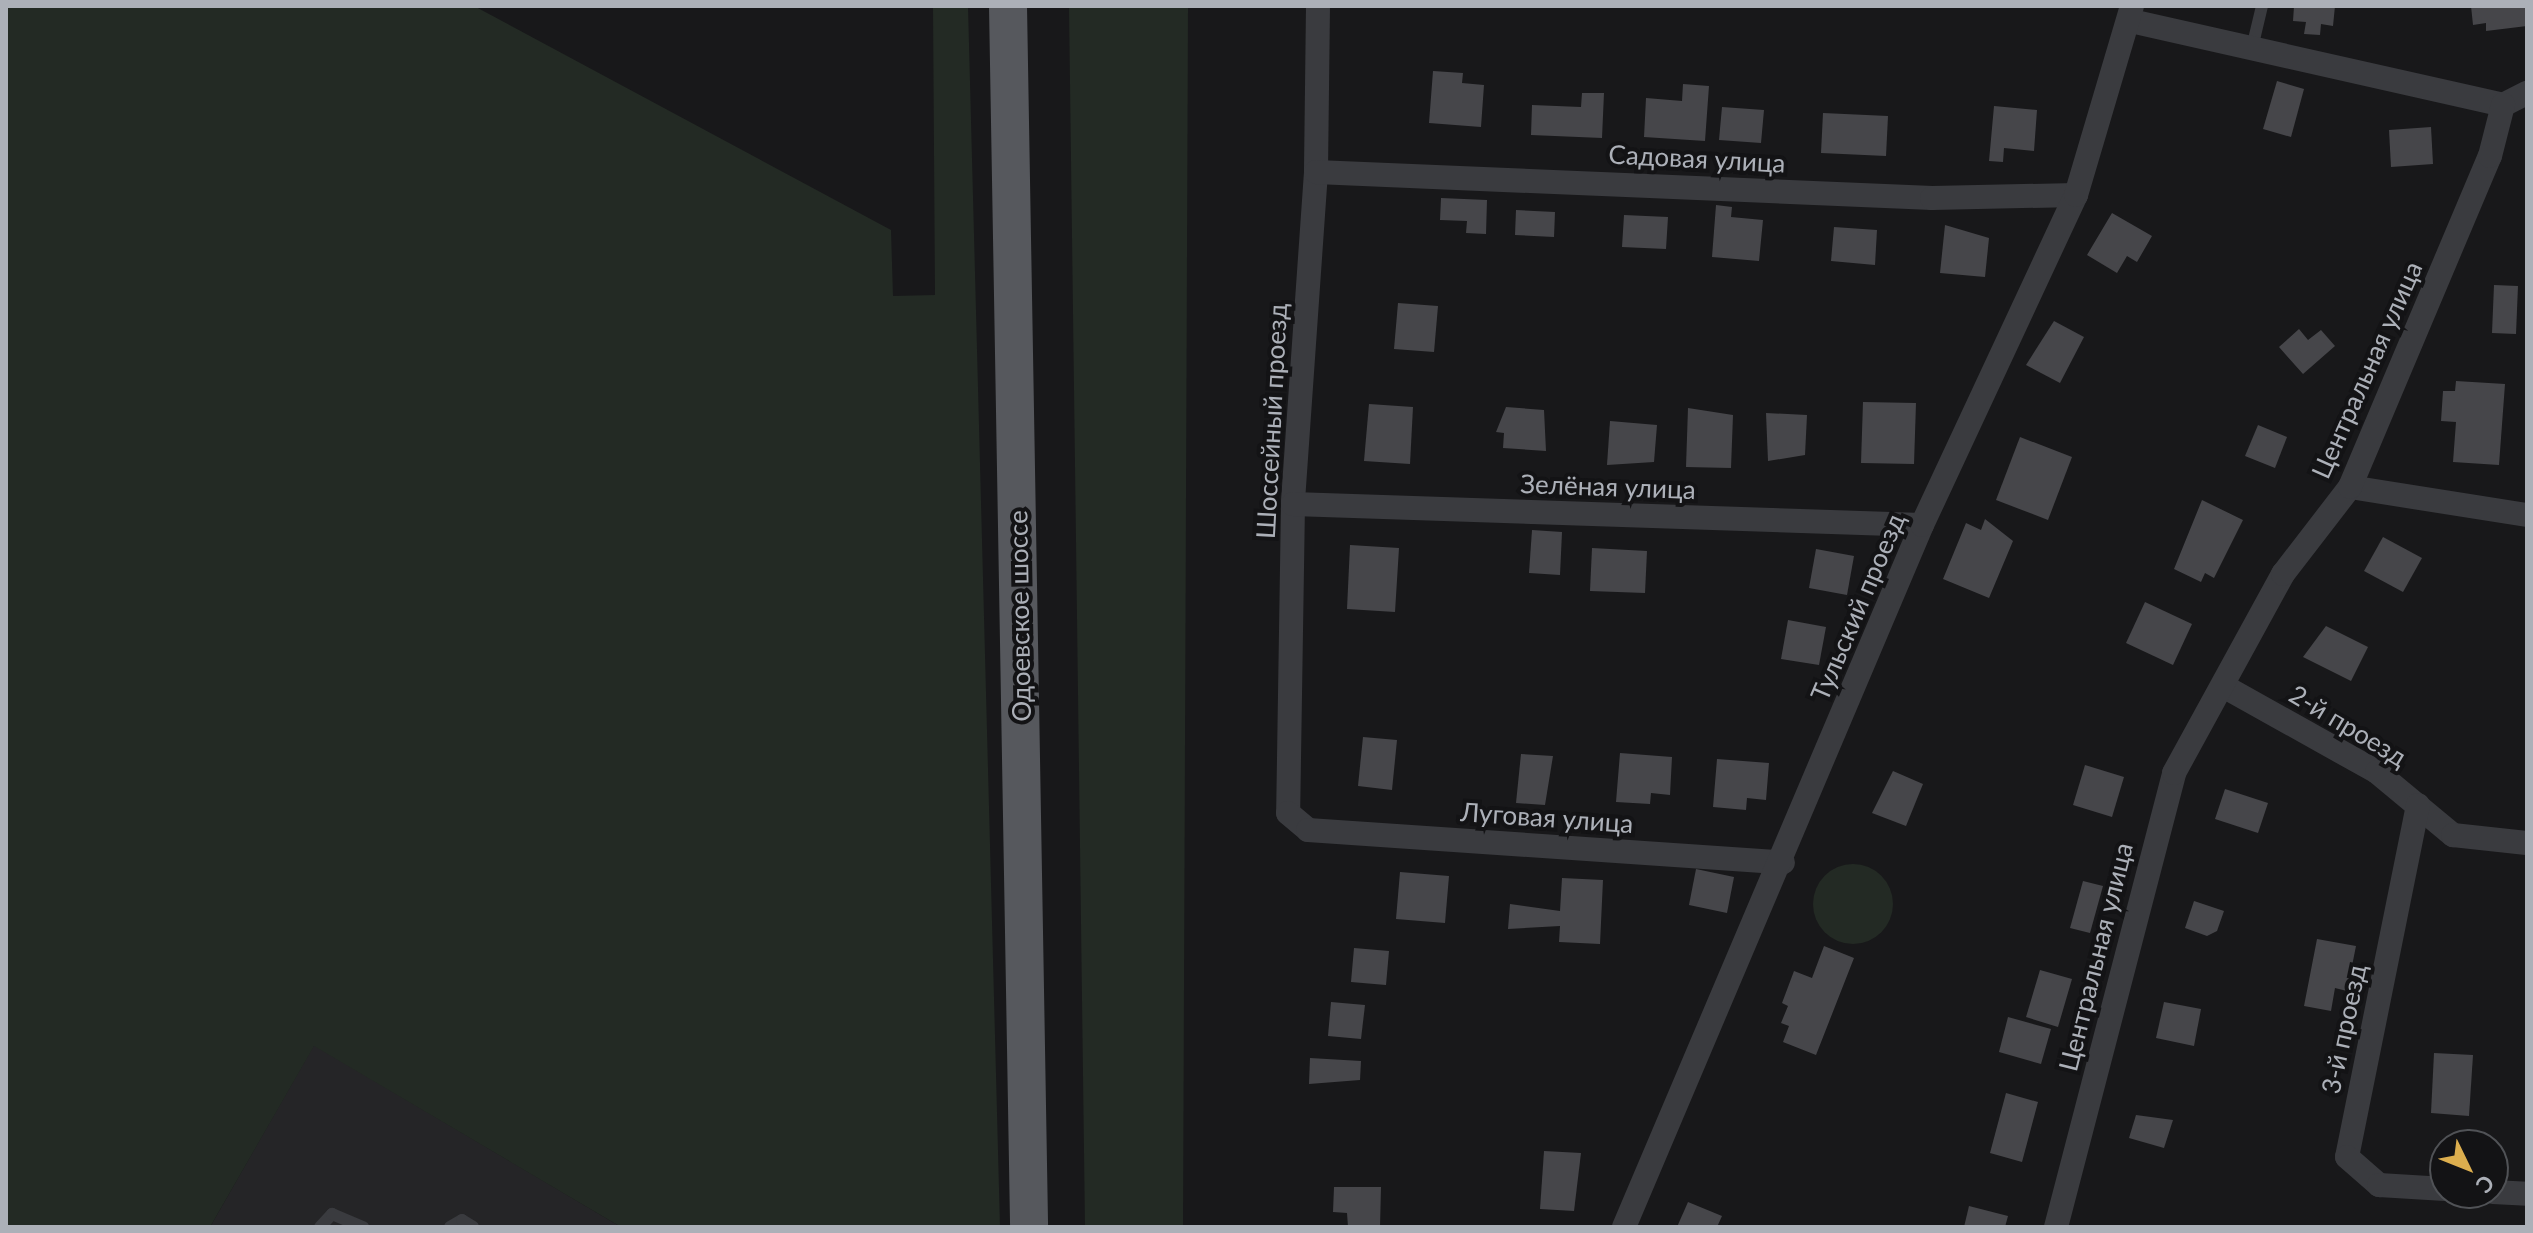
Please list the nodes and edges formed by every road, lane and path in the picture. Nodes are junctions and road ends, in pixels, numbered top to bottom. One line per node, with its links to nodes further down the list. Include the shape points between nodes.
1 (1008, 6): 24 (main road, Одоевское шоссе)
2 (1318, 6): 8 (street, Шоссейный проезд)
3 (2262, 6): 5 (lane)
4 (2132, 14): 5 (street); 9 (street, Тульский проезд)
5 (2252, 48): 7 (street)
6 (2527, 93): 7 (street)
7 (2503, 105): 10 (street, Центральная улица, via 2490,156)
8 (1316, 172): 9 (street, Садовая улица, via 1932,198); 11 (street, Шоссейный проезд)
9 (2076, 195): 13 (street, Тульский проезд)
10 (2350, 487): 12 (street); 14 (street, Центральная улица, via 2283,574)
11 (1293, 504): 13 (street, Зелёная улица); 16 (street, Шоссейный проезд, via 1288,813)
12 (2527, 515)
13 (1922, 525): 18 (street, Тульский проезд)
14 (2225, 687): 15 (street, 2-й проезд, via 2377,772); 26 (street, Центральная улица, via 2174,773 2157,825)
15 (2418, 805): 17 (street, 2-й проезд, via 2453,835); 19 (street, 3-й проезд, via 2347,1157 2379,1185)
16 (1308, 830): 18 (street, Луговая улица)
17 (2527, 843)
18 (1783, 862): 25 (street, Тульский проезд)
19 (2429, 1188)
20 (320, 1227): 21 (lane, via 332,1214)
21 (363, 1227)
22 (450, 1227): 23 (lane, via 462,1220)
23 (473, 1227)
24 (1029, 1227)
25 (1624, 1227)
26 (2056, 1227)

